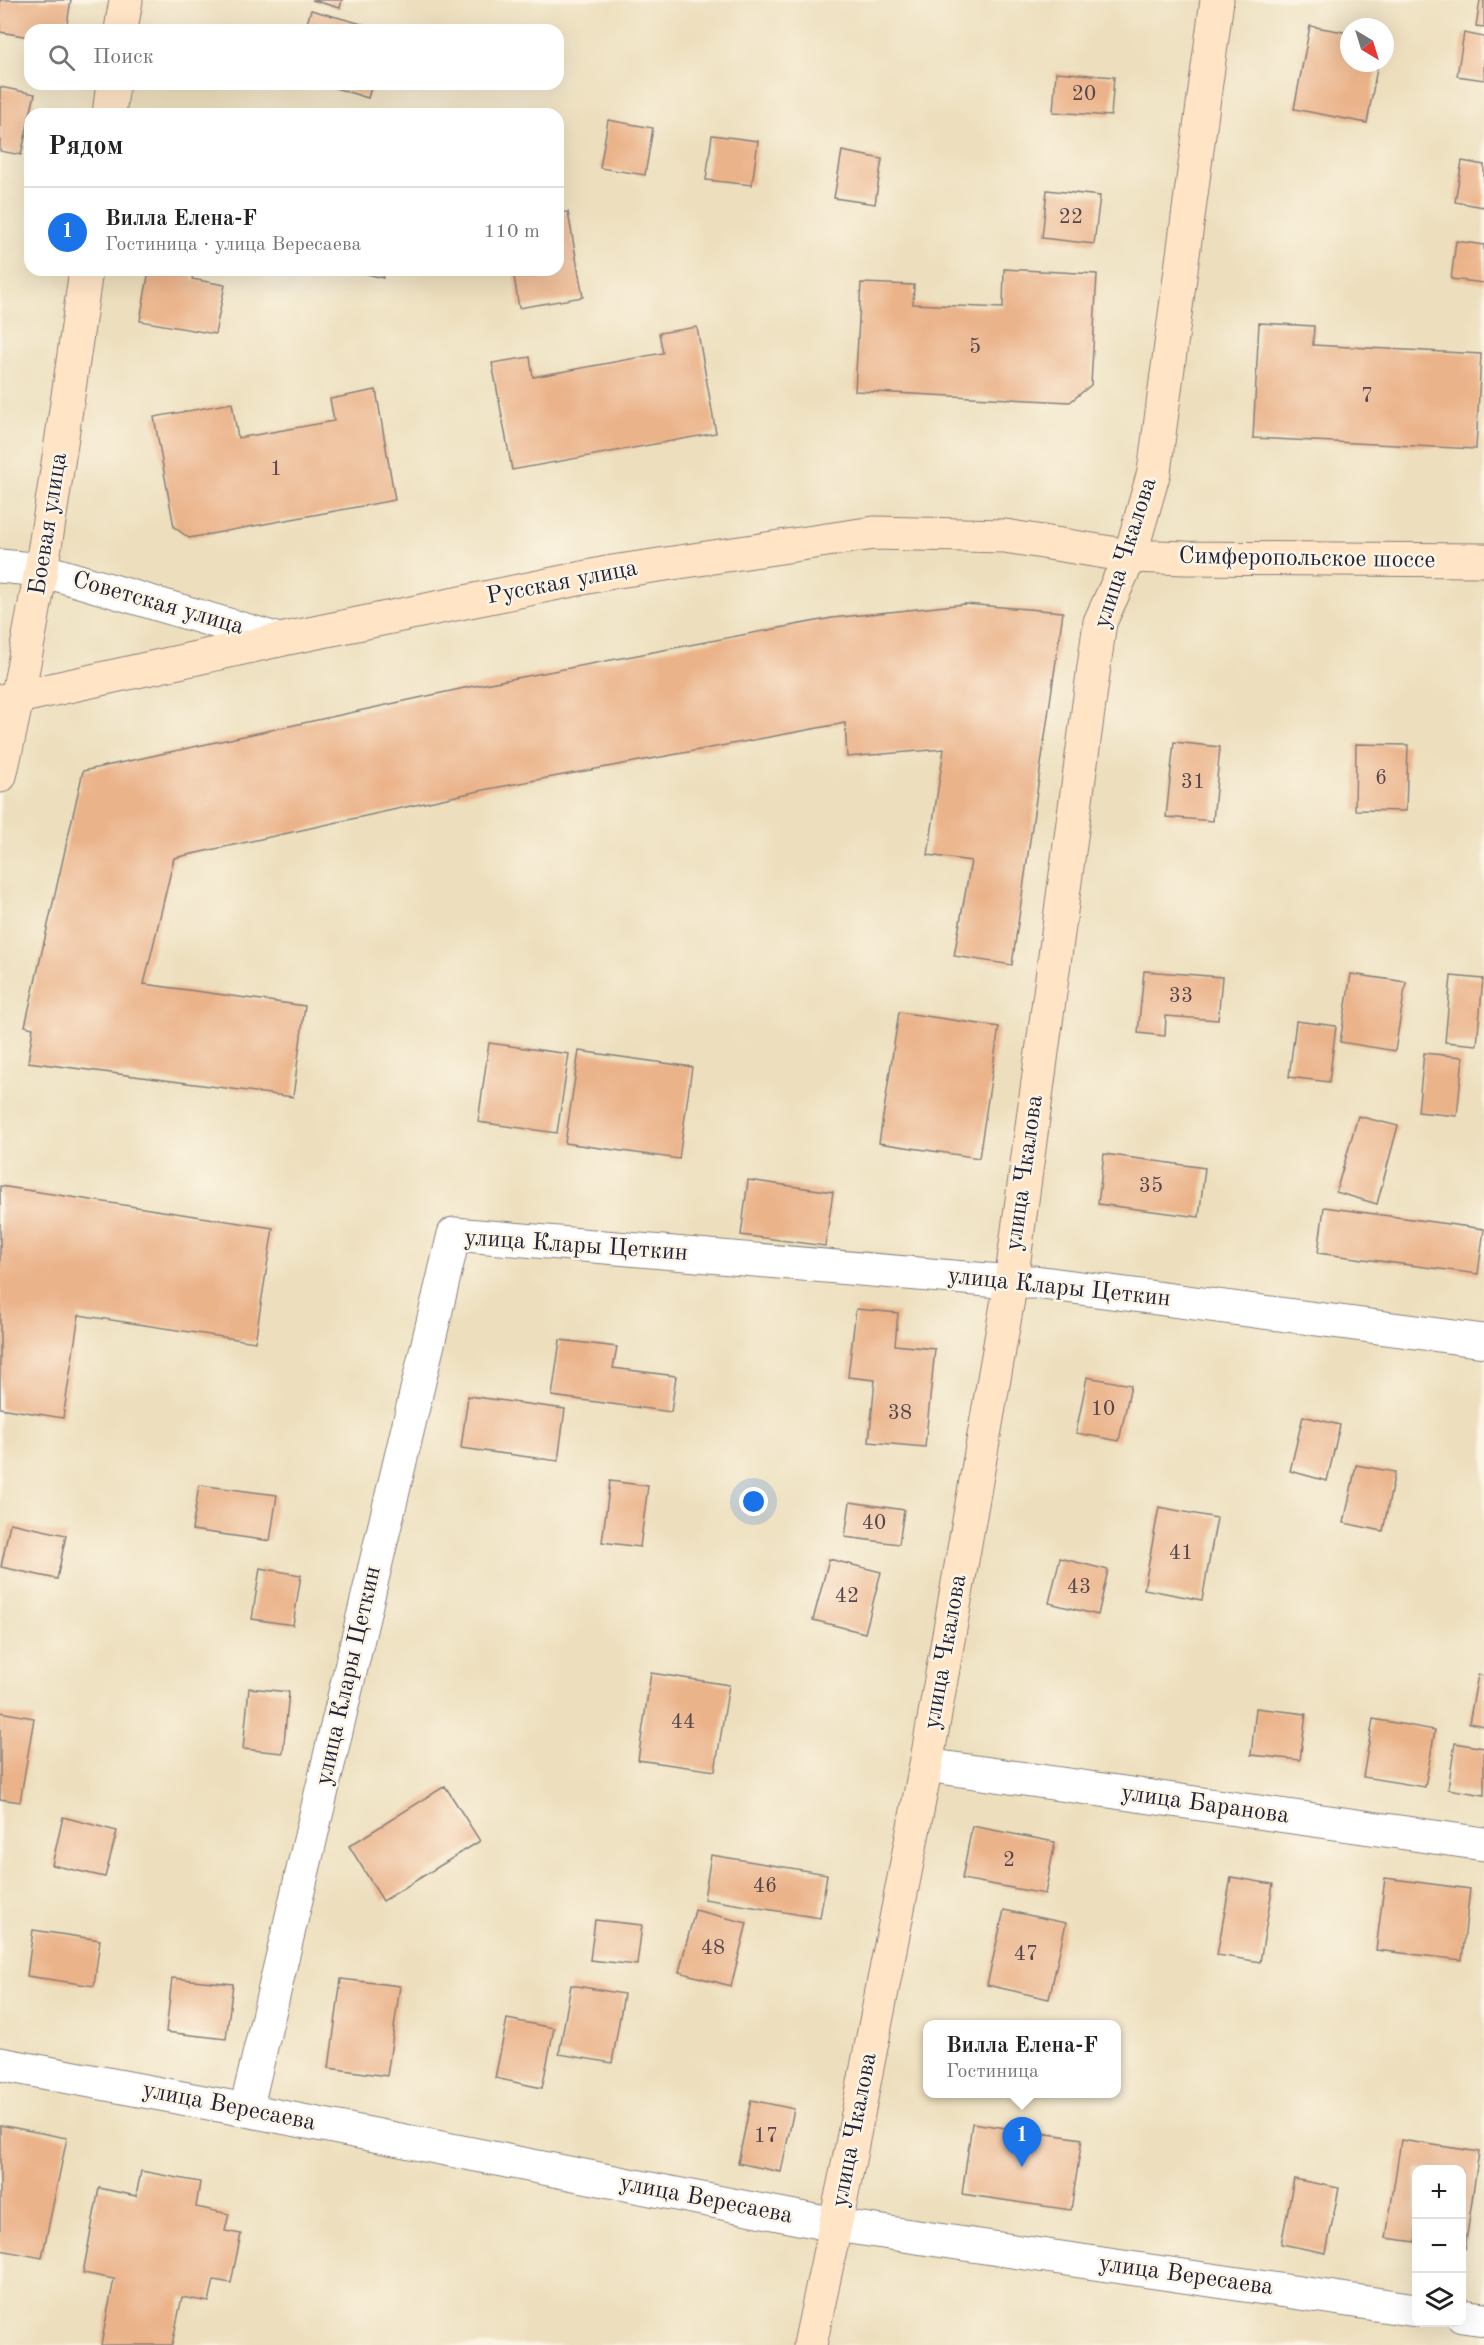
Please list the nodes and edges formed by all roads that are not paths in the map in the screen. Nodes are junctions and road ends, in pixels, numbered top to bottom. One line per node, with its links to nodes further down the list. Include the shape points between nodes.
1 (126, 0): 3 (street)
2 (1217, 0): 7 (street, улица Чкалова, via 1154,472)
3 (122, 24)
4 (112, 90): 5 (street)
5 (110, 108)
6 (85, 276): 10 (street, Боевая улица)
7 (1130, 556): 8 (street, Симферопольское шоссе); 11 (street, Русская улица, via 1005,536 874,533 612,572); 14 (street, улица Чкалова, via 1100,622)
8 (1484, 560)
9 (0, 566): 10 (street, Советская улица)
10 (42, 570): 11 (street, Советская улица); 12 (street, Боевая улица)
11 (279, 640): 12 (street, Русская улица)
12 (9, 699): 13 (street, Боевая улица)
13 (0, 776)
14 (1011, 1282): 15 (street, улица Клары Цеткин); 16 (street, улица Чкалова); 19 (street, улица Клары Цеткин, via 454,1234)
15 (1484, 1341)
16 (926, 1766): 17 (street, улица Баранова); 20 (street, улица Чкалова)
17 (1484, 1844)
18 (0, 2064): 19 (street, улица Вересаева)
19 (246, 2110): 20 (street, улица Вересаева)
20 (835, 2226): 21 (street, улица Вересаева); 24 (street, улица Чкалова)
21 (1412, 2309)
22 (1466, 2317): 23 (street)
23 (1484, 2319)
24 (810, 2345)

